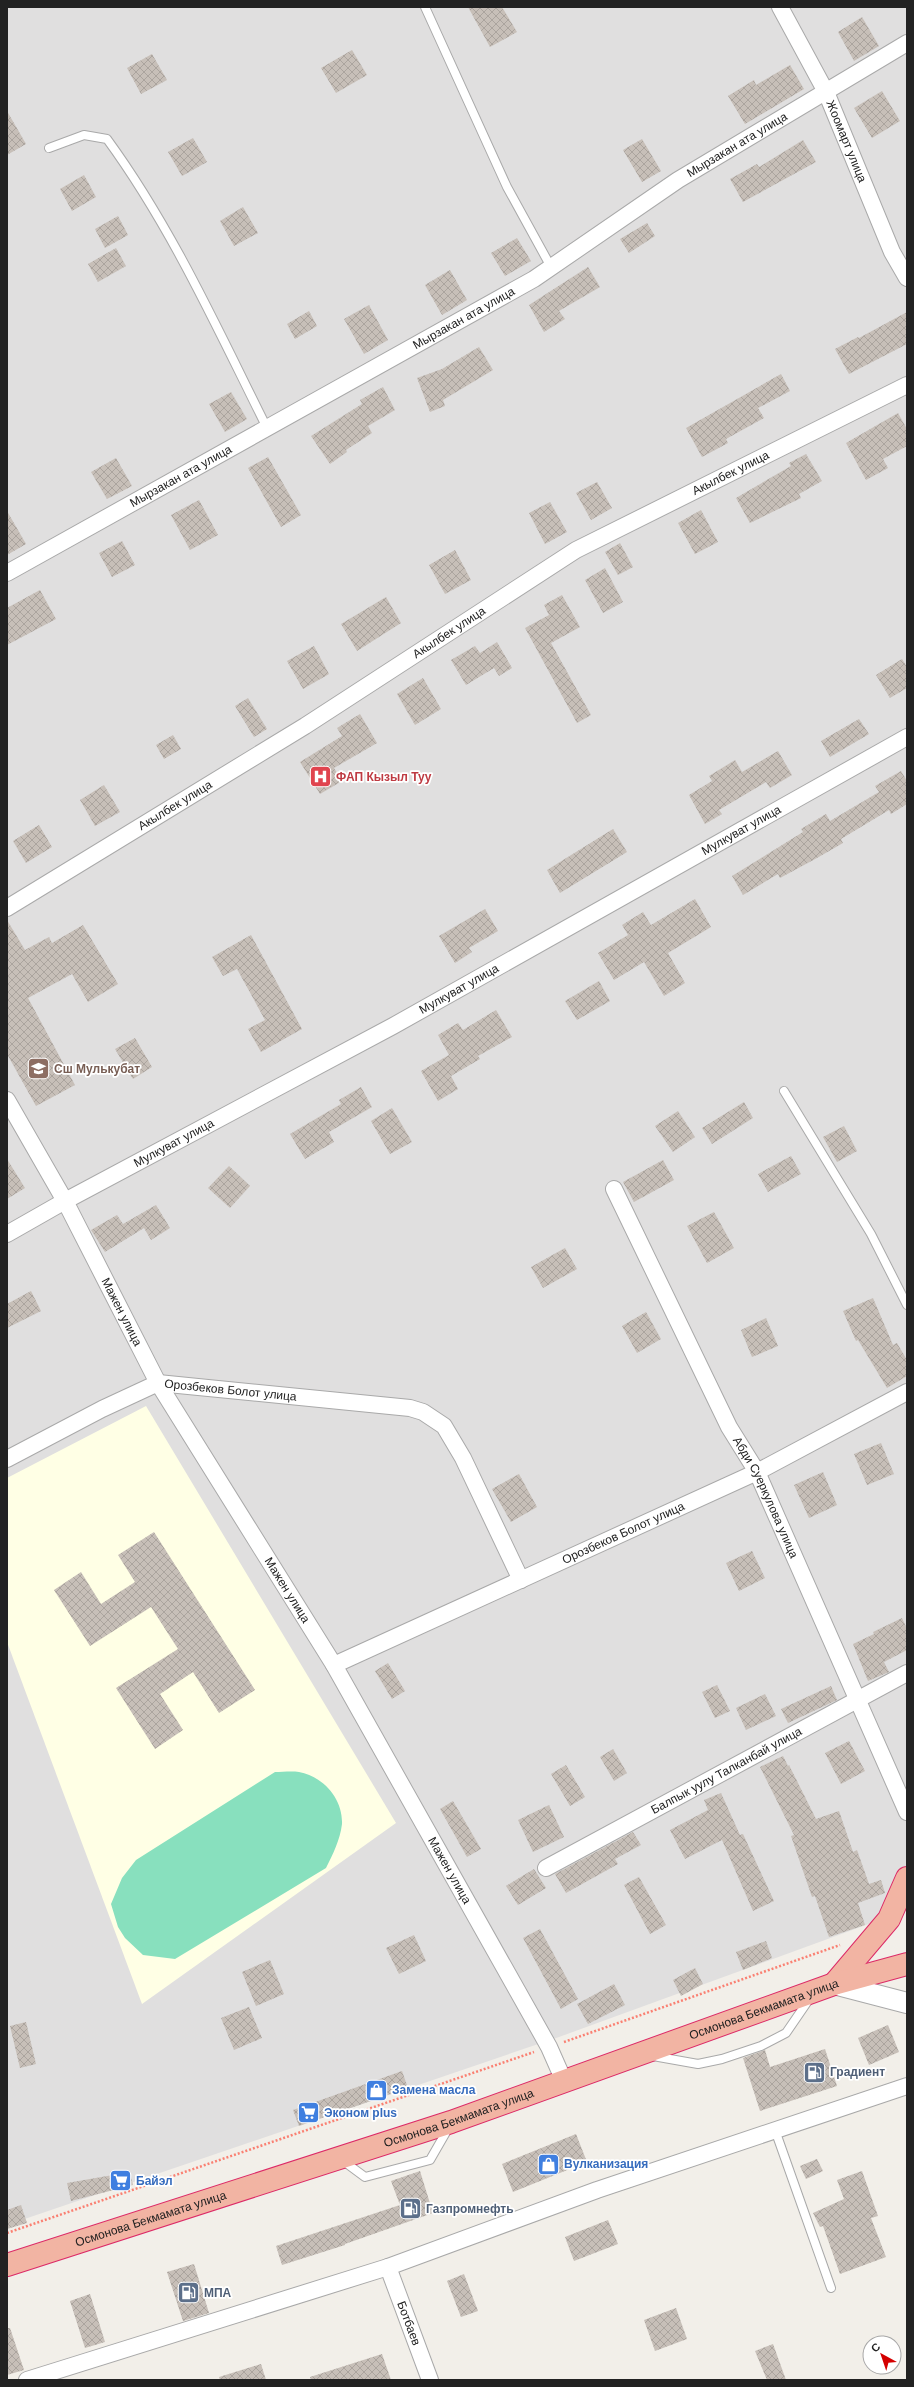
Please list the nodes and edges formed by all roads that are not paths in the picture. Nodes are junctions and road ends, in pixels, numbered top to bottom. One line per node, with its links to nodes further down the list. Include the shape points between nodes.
1 (425, 7): 6 (lane, via 507,187)
2 (780, 7): 4 (street, Жоомарт улица)
3 (907, 43): 4 (street, Мырзакан ата улица)
4 (826, 92): 6 (street, Мырзакан ата улица, via 678,180); 7 (street, Жоомарт улица, via 892,252)
5 (49, 148): 9 (lane, via 84,135 107,139 129,170 189,272)
6 (551, 267): 9 (street, Мырзакан ата улица, via 534,279)
7 (907, 278)
8 (907, 385): 12 (street, Акылбек улица, via 576,550 305,726)
9 (267, 428): 10 (street, Мырзакан ата улица)
10 (7, 573)
11 (907, 737): 16 (street, Мулкуват улица, via 393,1026)
12 (7, 908)
13 (784, 1091): 18 (lane, via 871,1234)
14 (7, 1100): 16 (street, Мажен улица)
15 (614, 1189): 22 (street, Абди Суеркулова улица, via 729,1427)
16 (65, 1201): 17 (street, Мулкуват улица); 19 (street, Мажен улица)
17 (7, 1234)
18 (907, 1305)
19 (158, 1383): 21 (street, Орозбеков Болот улица); 23 (street, Орозбеков Болот улица, via 410,1408 422,1412 444,1426 463,1458); 24 (street, Мажен улица)
20 (907, 1392): 22 (street, Орозбеков Болот улица)
21 (7, 1459)
22 (757, 1472): 23 (street, Орозбеков Болот улица); 26 (street, Абди Суеркулова улица)
23 (521, 1580): 24 (street, Орозбеков Болот улица)
24 (334, 1665): 35 (street, Мажен улица, via 549,2047)
25 (907, 1673): 26 (street, Балпык уулу Талканбай улица)
26 (858, 1699): 27 (street, Абди Суеркулова улица); 28 (street, Балпык уулу Талканбай улица)
27 (907, 1812)
28 (546, 1868)
29 (907, 1878): 31 (highway, via 889,1919)
30 (907, 1964): 31 (highway, Осмонова Бекмамата улица)
31 (834, 1984): 32 (highway, Осмонова Бекмамата улица); 33 (street)
32 (814, 1991): 34 (highway, Осмонова Бекмамата улица); 34 (lane, via 786,2033 761,2046 722,2060 698,2064)
33 (907, 2003)
34 (640, 2054): 35 (highway, Осмонова Бекмамата улица)
35 (564, 2082): 37 (highway, Осмонова Бекмамата улица)
36 (907, 2086): 38 (street)
37 (451, 2122): 39 (highway, Осмонова Бекмамата улица); 39 (lane, via 430,2160 365,2177)
38 (775, 2130): 41 (street, via 597,2190); 42 (lane)
39 (339, 2159): 40 (highway, Осмонова Бекмамата улица)
40 (7, 2265)
41 (388, 2267): 43 (street); 44 (street, Ботбаев)
42 (831, 2288)
43 (27, 2380)
44 (430, 2380)

